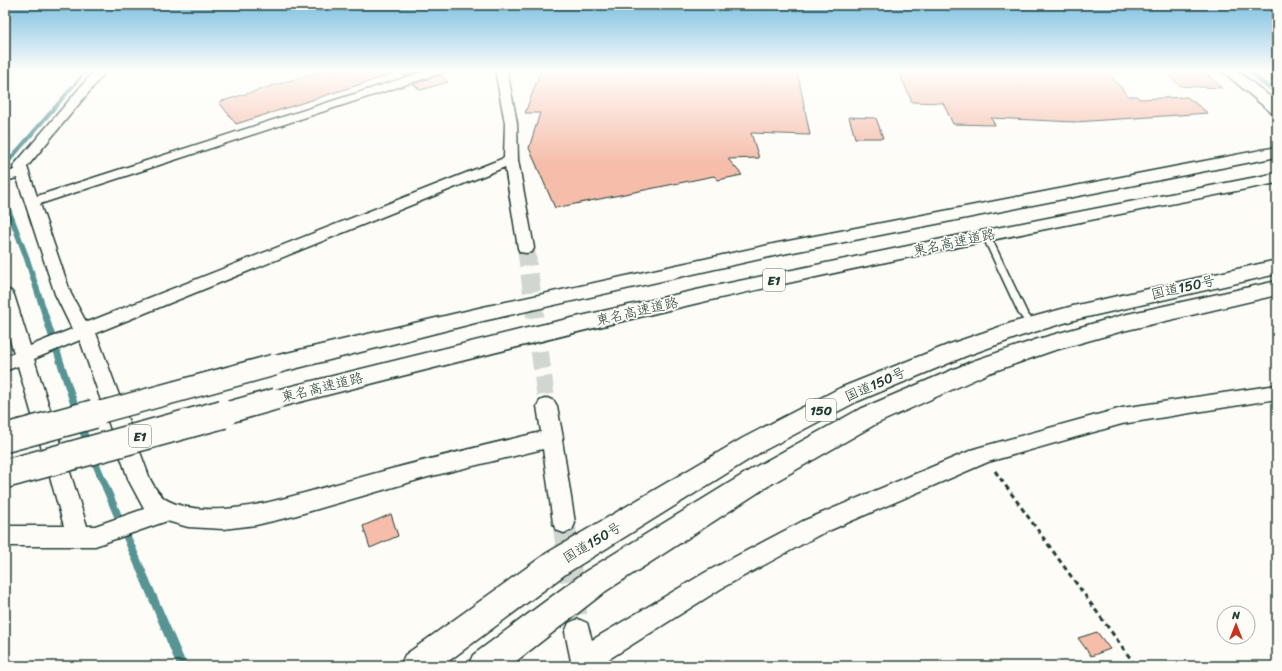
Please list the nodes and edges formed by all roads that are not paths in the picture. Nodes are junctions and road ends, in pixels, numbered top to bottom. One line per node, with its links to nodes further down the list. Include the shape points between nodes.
1 (76, 101): 8 (street)
2 (343, 101): 10 (street)
3 (507, 101): 7 (street, via 511,123)
4 (1266, 101): 5 (main road)
5 (1277, 110)
6 (1277, 152): 22 (main road, 東名高速道路 / E1, bridge, via 778,249 483,314 274,364)
7 (511, 160): 12 (street); 17 (street)
8 (13, 175): 10 (street)
9 (1277, 178): 11 (main road, 東名高速道路 / E1)
10 (32, 202): 17 (street, via 73,316)
11 (986, 235): 16 (lane, via 1023,314); 24 (main road, 東名高速道路 / E1, bridge, via 769,281 428,360)
12 (526, 248)
13 (1277, 267): 16 (main road, 国道150号 / 150, via 1111,304)
14 (1277, 288): 32 (main road, 国道150号 / 150, via 1123,323 1046,345 981,367 867,417 764,475 596,581)
15 (5, 295): 18 (street)
16 (1032, 325): 31 (main road, 国道150号 / 150, via 906,371 848,396 752,445 557,563)
17 (86, 330): 18 (street); 25 (street, via 140,481 150,500)
18 (24, 357): 19 (street); 28 (street)
19 (5, 364)
20 (1277, 392): 30 (street, via 1122,416 984,454 811,528 714,580)
21 (547, 406): 23 (street)
22 (5, 438)
23 (553, 438): 25 (street, via 449,462 256,515 188,517); 26 (street)
24 (5, 474)
25 (167, 511): 28 (street)
26 (564, 523)
27 (5, 536): 28 (street)
28 (87, 536)
29 (578, 632): 30 (street)
30 (585, 662)
31 (416, 666)
32 (484, 666)

